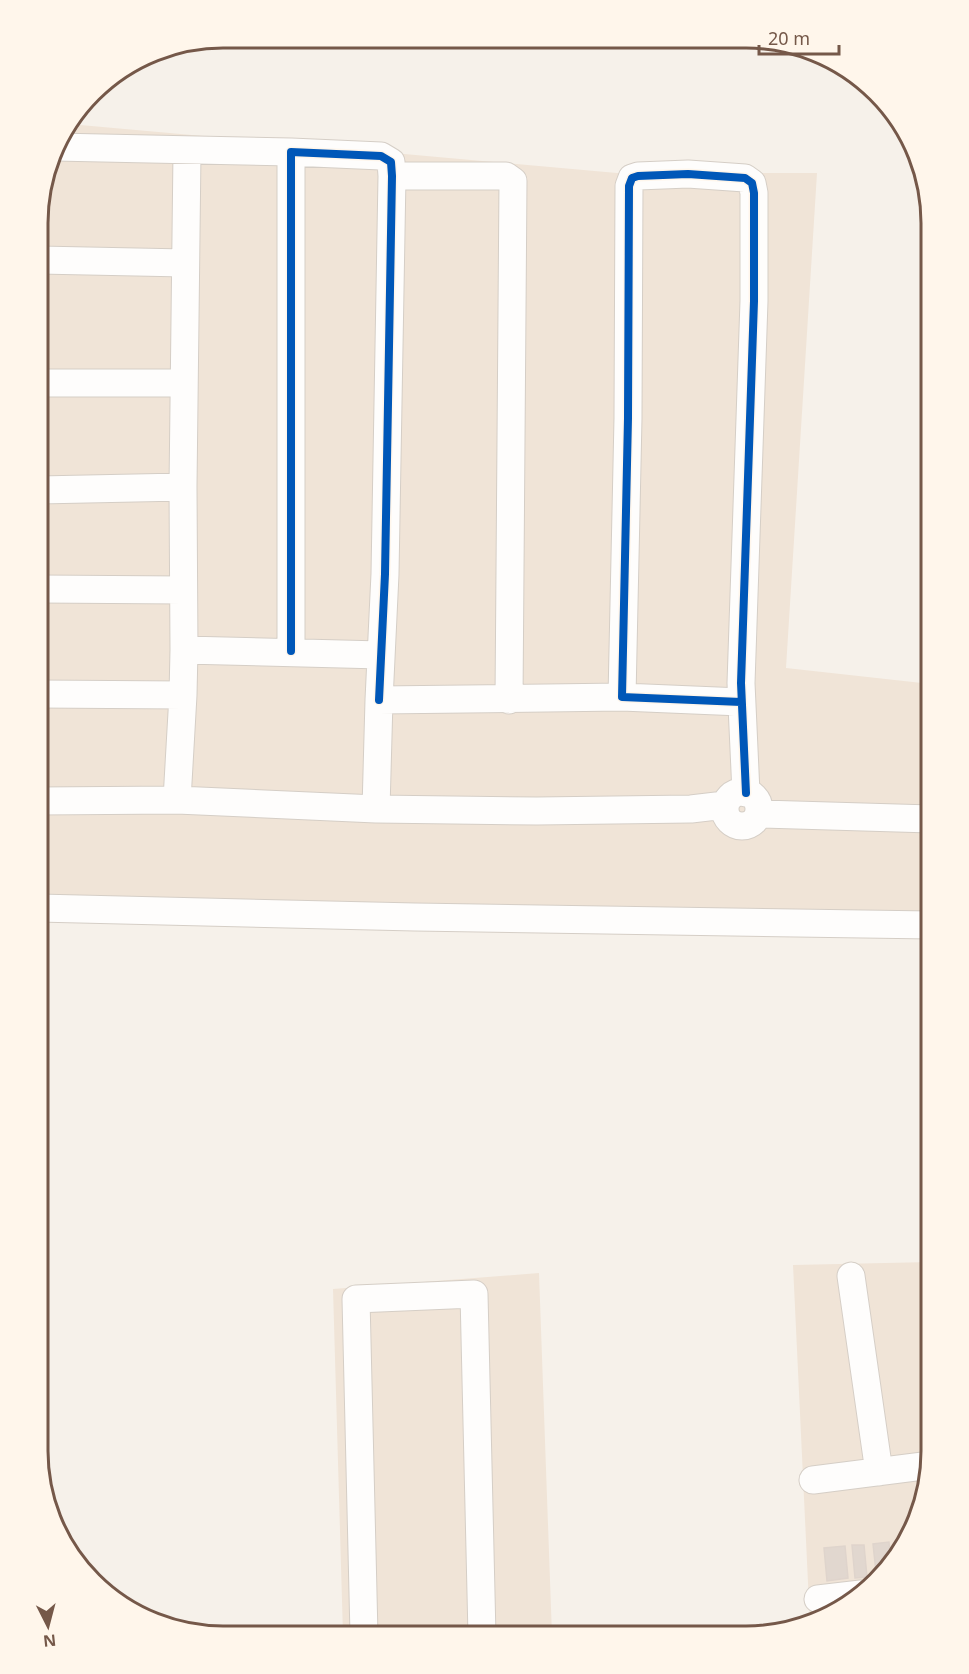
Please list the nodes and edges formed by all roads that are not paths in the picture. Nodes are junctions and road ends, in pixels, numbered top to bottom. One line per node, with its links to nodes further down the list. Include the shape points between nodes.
1 (65, 147): 2 (street)
2 (187, 152): 3 (street); 6 (street)
3 (291, 152): 4 (street, via 381,156 391,162); 14 (street)
4 (392, 176): 15 (street); 20 (street, via 506,176 513,181)
5 (48, 260): 6 (street)
6 (186, 263): 8 (street)
7 (48, 383): 8 (street)
8 (184, 383): 9 (street)
9 (183, 487): 10 (street); 12 (street)
10 (48, 490)
11 (48, 589): 12 (street)
12 (183, 590): 13 (street)
13 (184, 650): 14 (street); 17 (street)
14 (291, 651): 15 (street)
15 (381, 655): 19 (street)
16 (48, 694): 17 (street)
17 (183, 695): 22 (street)
18 (622, 698): 20 (street); 21 (street); 21 (street, via 629,186 632,178 638,176 688,174 746,178 754,193 752,403)
19 (379, 700): 20 (street); 25 (street)
20 (509, 700)
21 (741, 702): 24 (street)
22 (177, 800): 23 (street); 25 (street)
23 (48, 801)
24 (743, 804): 25 (street, via 691,809); 26 (street)
25 (376, 809)
26 (921, 818)
27 (48, 908): 28 (street)
28 (921, 925)
29 (851, 1276): 31 (street)
30 (921, 1466): 31 (street)
31 (879, 1472): 32 (street)
32 (813, 1480)
33 (844, 1596): 34 (street)
34 (818, 1599)
35 (364, 1626): 36 (street, via 356,1299 474,1294)
36 (482, 1626)

